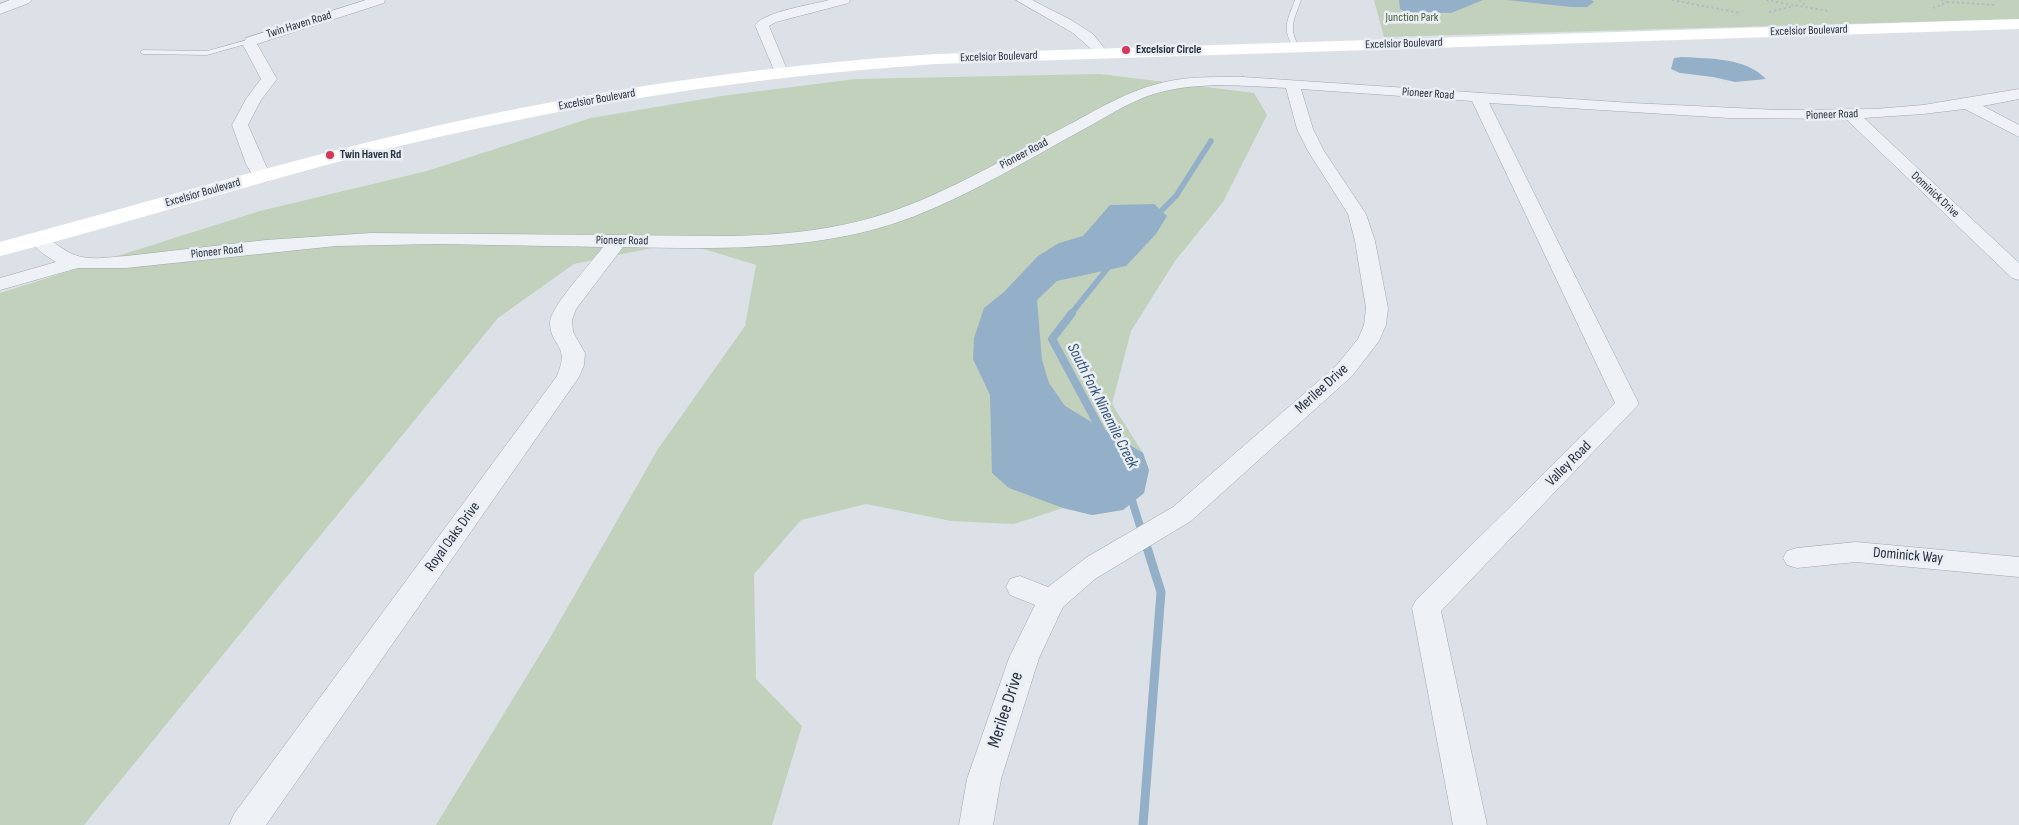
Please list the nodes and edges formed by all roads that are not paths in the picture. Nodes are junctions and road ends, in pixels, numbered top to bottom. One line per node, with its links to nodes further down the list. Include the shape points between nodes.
1 (24, 0): 6 (street)
2 (379, 0): 8 (street, Twin Haven Road)
3 (844, 0): 12 (street, via 771,19 762,25)
4 (1022, 0): 11 (street, via 1082,33)
5 (1298, 0): 9 (lane, via 1287,28)
6 (0, 9)
7 (2019, 24): 9 (main road, Excelsior Boulevard)
8 (250, 41): 10 (lane, via 207,54); 19 (street, Twin Haven Road, via 269,79 240,125)
9 (1296, 47): 11 (main road, Excelsior Boulevard)
10 (143, 52)
11 (1101, 53): 12 (main road, Excelsior Boulevard, via 888,62)
12 (781, 72): 19 (main road, Excelsior Boulevard, via 663,88 491,120)
13 (1292, 84): 15 (street, Pioneer Road); 21 (street, Pioneer Road, via 1221,81 1160,88 1127,99 917,209 848,231 762,240); 29 (street, Merilee Drive, via 1305,129 1357,214 1377,308 1375,325 1368,341 1344,371 1182,514 1116,552)
14 (2019, 94): 16 (street, Pioneer Road)
15 (1478, 98): 17 (street, Pioneer Road, via 1733,114); 32 (street, Valley Road, via 1627,404 1426,608)
16 (1968, 104): 17 (street, Pioneer Road); 18 (street)
17 (1850, 115): 24 (street, Dominick Drive)
18 (2019, 132)
19 (262, 176): 20 (main road, Excelsior Boulevard)
20 (37, 239): 22 (main road, Excelsior Boulevard); 23 (street, Pioneer Road, via 54,254)
21 (618, 241): 23 (street, Pioneer Road, via 355,239 126,262); 30 (street, Royal Oaks Drive, via 566,308 561,320 562,332 574,353 568,377)
22 (0, 249)
23 (73, 263): 25 (street)
24 (2019, 274)
25 (0, 284)
26 (1797, 558): 27 (street, Dominick Way, via 1856,552)
27 (2019, 567)
28 (1020, 587): 29 (street)
29 (1052, 600): 31 (street, Merilee Drive, via 1024,658 984,779)
30 (246, 825)
31 (976, 825)
32 (1470, 825)

